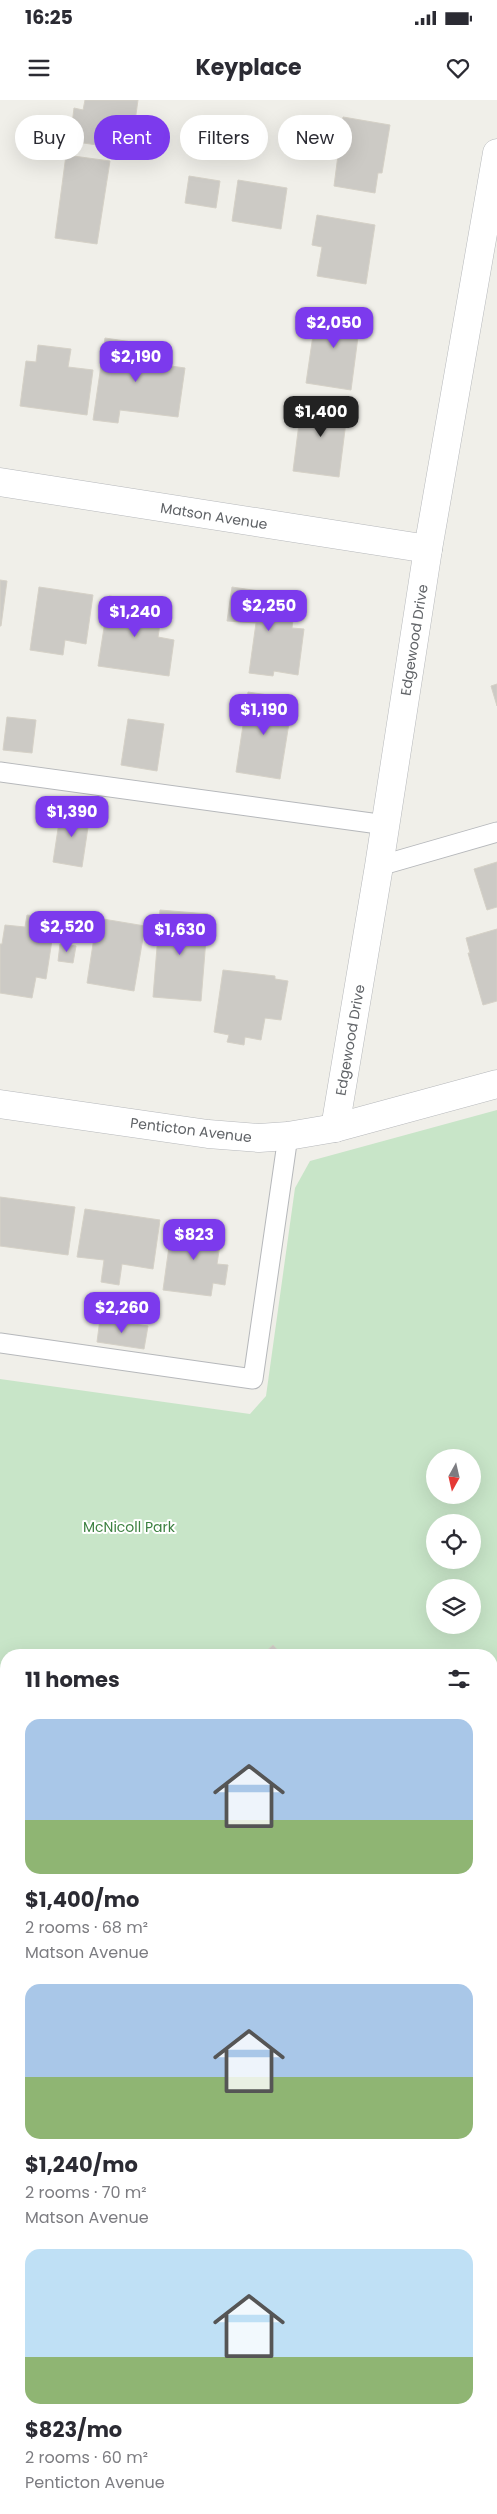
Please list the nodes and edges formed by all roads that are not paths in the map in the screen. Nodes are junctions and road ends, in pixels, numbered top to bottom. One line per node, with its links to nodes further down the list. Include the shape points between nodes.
1 (497, 153): 3 (street, Edgewood Drive)
2 (0, 482): 3 (street, Matson Avenue)
3 (428, 549): 5 (street, Edgewood Drive)
4 (0, 772): 5 (lane)
5 (386, 825): 7 (street, Edgewood Drive)
6 (497, 832): 7 (lane)
7 (379, 866): 10 (street, Edgewood Drive)
8 (497, 1084): 10 (street, Penticton Avenue)
9 (0, 1104): 11 (street, Penticton Avenue, via 208,1134 258,1138)
10 (335, 1128): 11 (street, Penticton Avenue)
11 (288, 1136): 12 (lane, via 253,1379)
12 (0, 1343)

